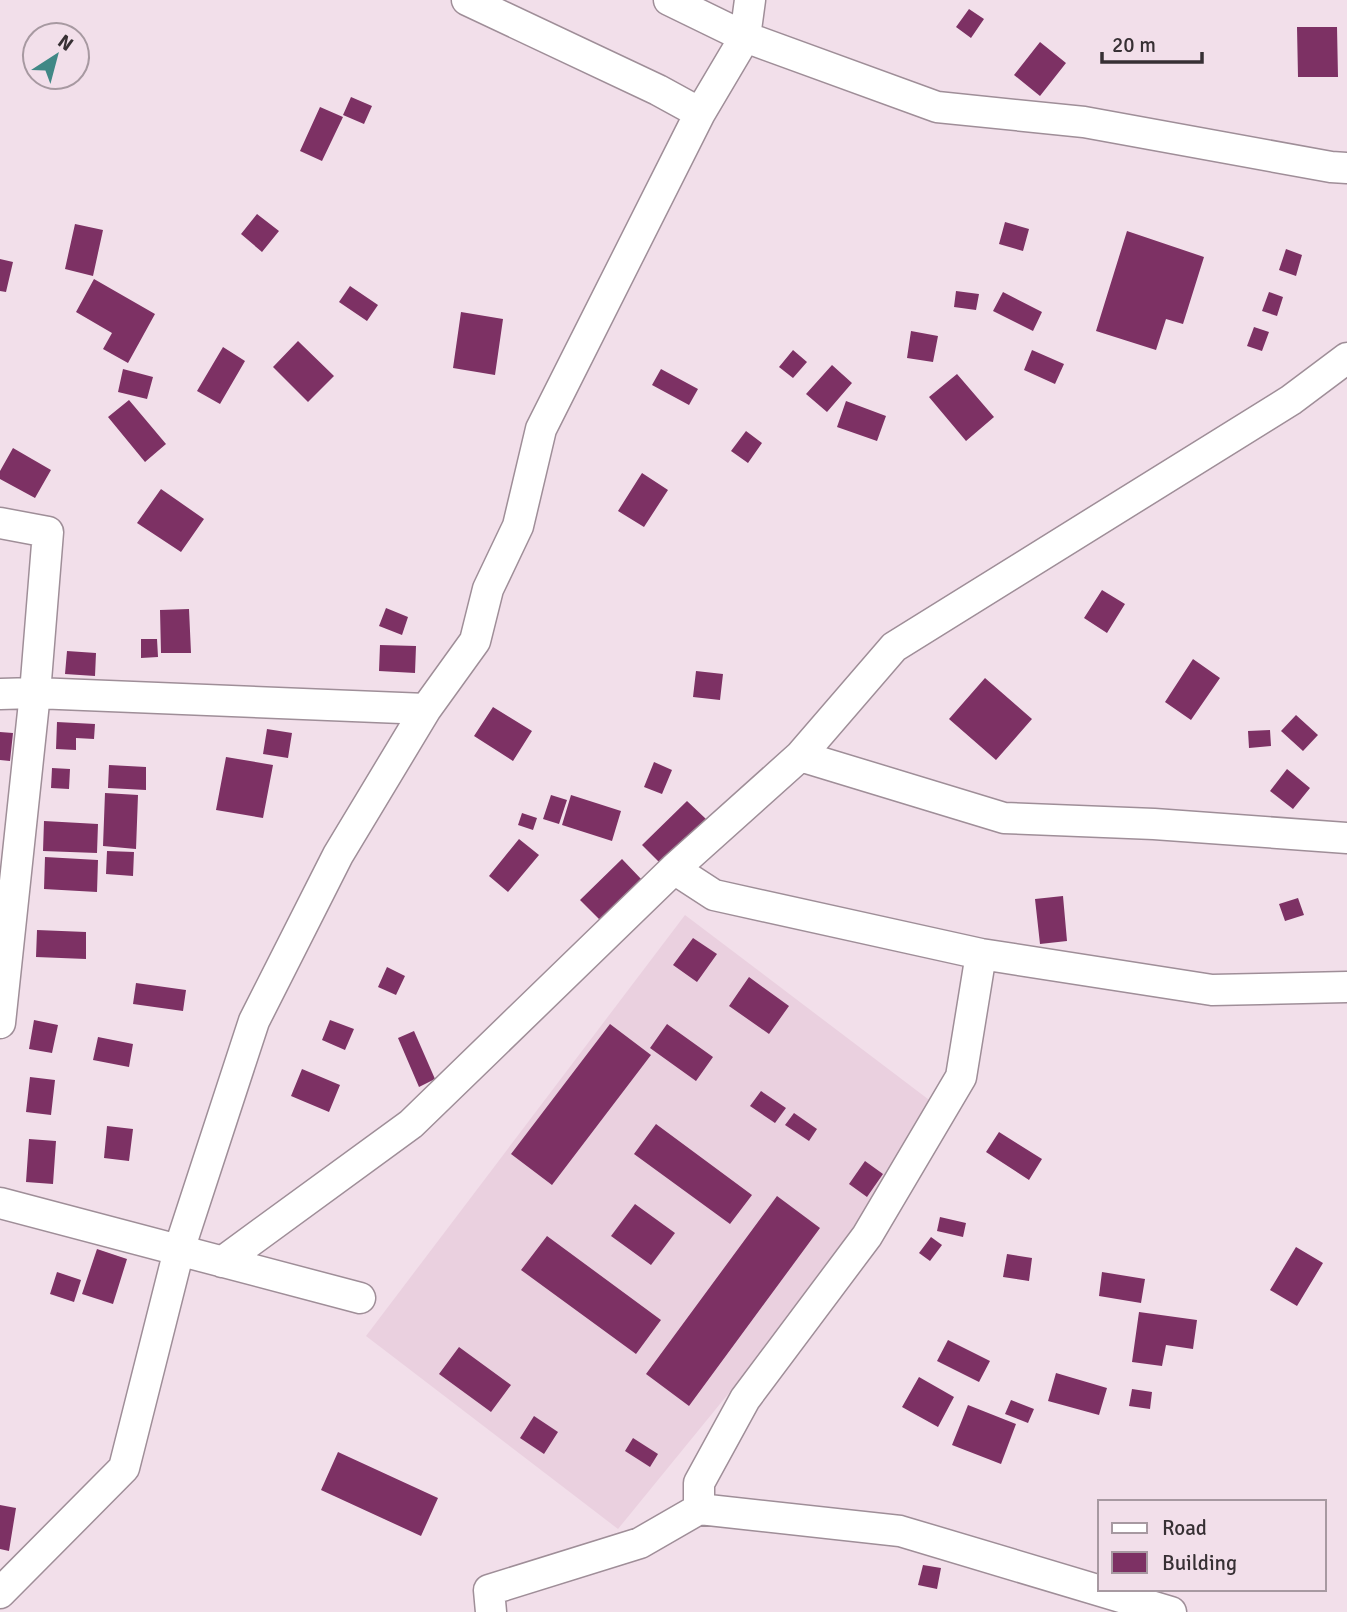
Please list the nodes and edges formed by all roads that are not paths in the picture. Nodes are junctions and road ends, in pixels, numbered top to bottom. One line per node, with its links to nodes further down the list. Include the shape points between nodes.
1 (467, 0): 5 (street)
2 (669, 0): 4 (street)
3 (750, 0): 4 (street)
4 (745, 37): 5 (street); 6 (street, via 937,107 1084,122)
5 (700, 113): 11 (street, via 541,429 518,526 488,589 475,641)
6 (1347, 168)
7 (1347, 358): 12 (street, via 1291,400 894,647)
8 (0, 523): 9 (street, via 48,532)
9 (35, 693): 10 (street); 11 (street); 17 (street)
10 (0, 694)
11 (426, 709): 19 (street, via 338,855 254,1021)
12 (800, 756): 13 (street, via 1004,818); 14 (street)
13 (1347, 838)
14 (674, 869): 15 (street, via 714,895); 20 (street, via 411,1124)
15 (981, 954): 16 (street, via 1212,990); 22 (street, via 961,1077 867,1236 744,1399 699,1483)
16 (1347, 987)
17 (0, 1023)
18 (0, 1203): 19 (street)
19 (179, 1250): 20 (street); 25 (street, via 124,1468)
20 (222, 1262): 21 (street)
21 (360, 1298)
22 (699, 1509): 23 (street, via 900,1531); 26 (street, via 640,1543 489,1590)
23 (1098, 1590)
24 (1101, 1591): 27 (street)
25 (0, 1593)
26 (491, 1612)
27 (1171, 1612)

